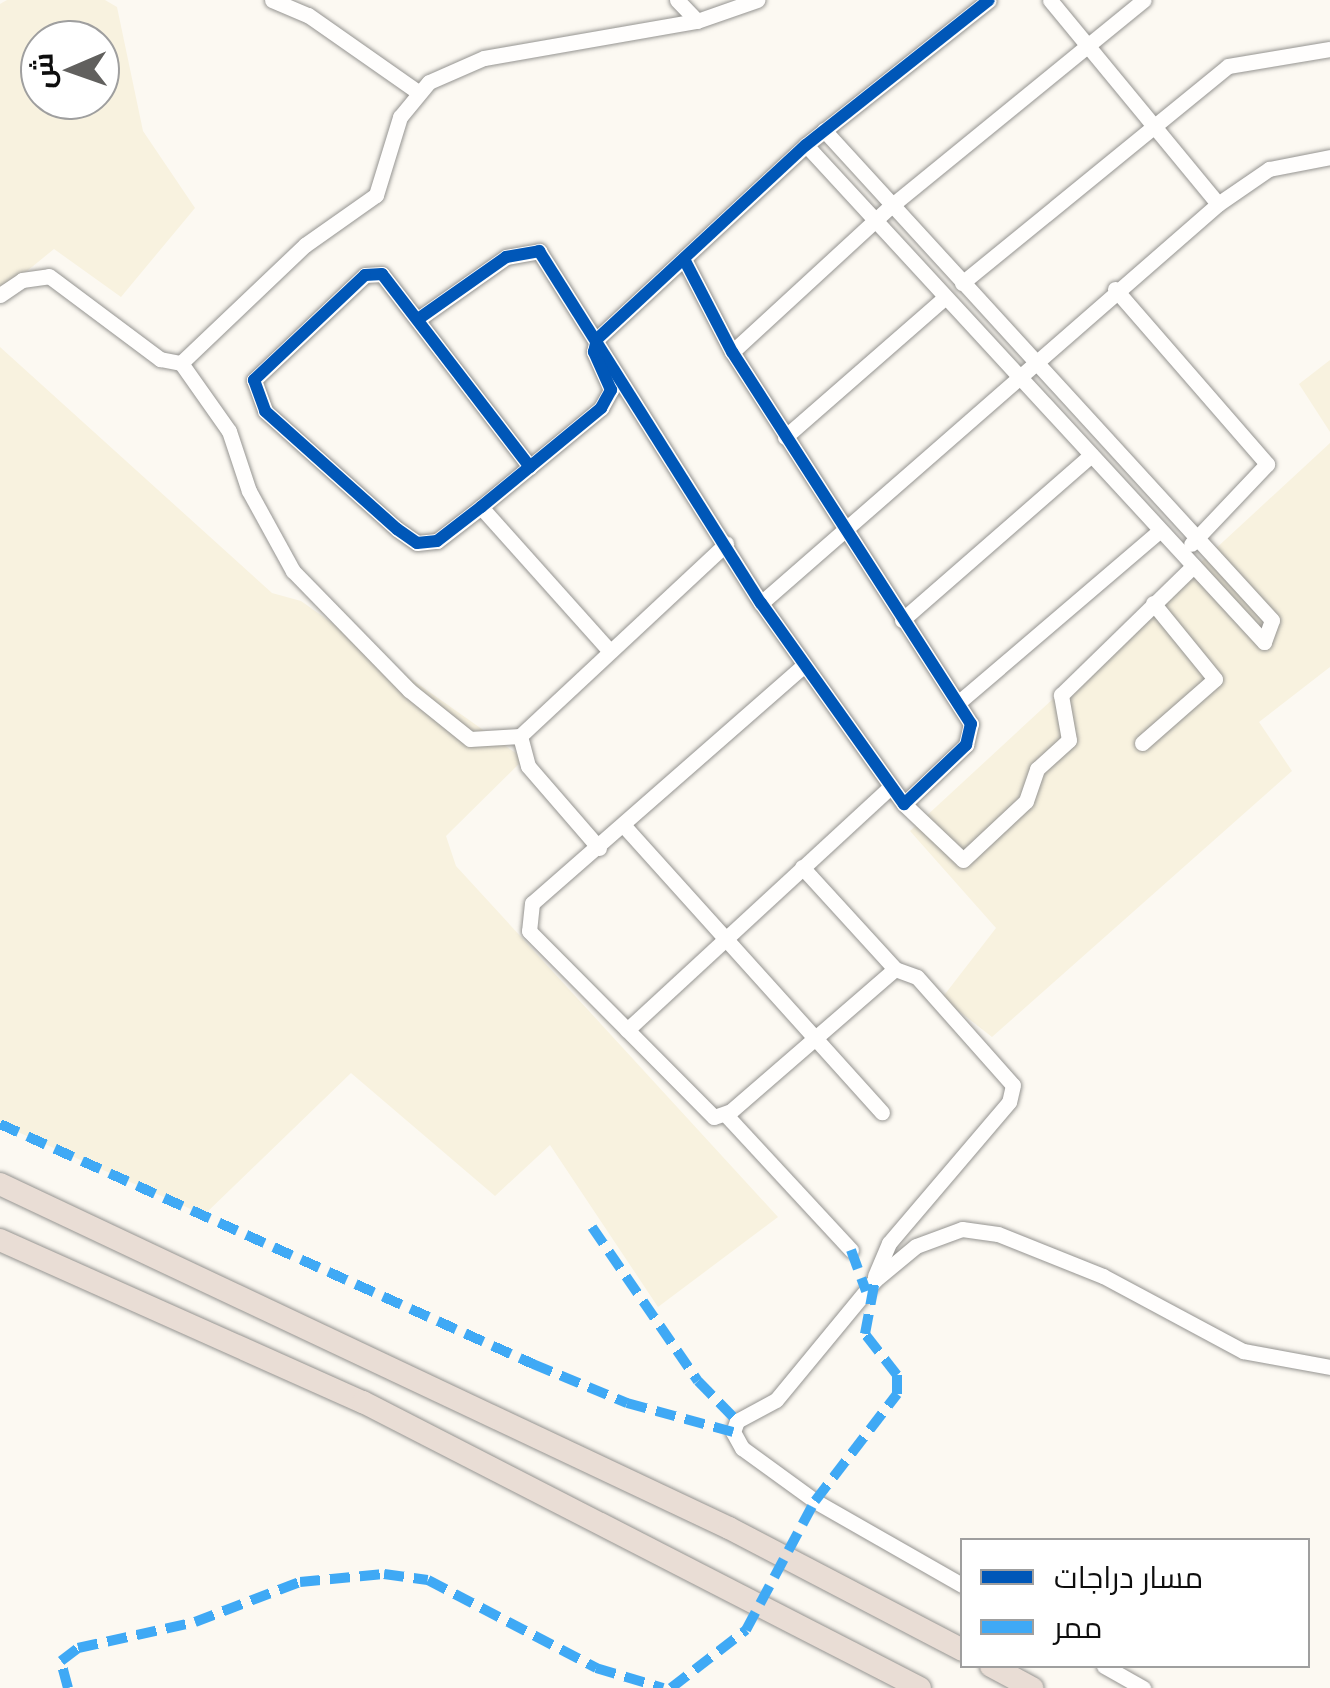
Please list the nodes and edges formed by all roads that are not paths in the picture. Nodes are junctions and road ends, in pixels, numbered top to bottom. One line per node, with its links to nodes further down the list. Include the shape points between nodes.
1 (272, 0): 10 (street, via 308,15)
2 (677, 0): 7 (street)
3 (758, 0): 7 (street)
4 (989, 0): 12 (street)
5 (1050, 0): 8 (street)
6 (1144, 0): 8 (street)
7 (697, 20): 10 (street, via 484,58)
8 (1089, 48): 11 (street); 16 (street)
9 (1330, 49): 11 (street, via 1228,66)
10 (418, 92): 27 (street, via 400,117 376,195 305,245)
11 (1156, 126): 15 (street); 19 (street)
12 (824, 130): 13 (street); 16 (street)
13 (806, 145): 17 (street); 18 (street)
14 (1330, 157): 15 (street, via 1269,169)
15 (1218, 204): 20 (street)
16 (890, 206): 17 (street); 19 (street)
17 (872, 222): 22 (street); 25 (street)
18 (684, 261): 24 (street); 25 (street)
19 (962, 283): 26 (street)
20 (1115, 289): 26 (street); 35 (street, via 1267,464)
21 (0, 295): 27 (street, via 22,280 49,276 160,358)
22 (943, 299): 28 (street); 29 (street)
23 (421, 317): 24 (street, via 531,248 548,260); 31 (street); 32 (street, via 382,274 365,275 260,369 252,390 264,411 407,538 437,541)
24 (598, 339): 31 (street, via 608,398); 36 (street)
25 (732, 352): 29 (street)
26 (1033, 359): 28 (street); 35 (street)
27 (181, 364): 46 (street, via 229,431 248,492 294,571 409,690 470,739)
28 (1015, 375): 30 (street); 33 (street)
29 (785, 437): 33 (street)
30 (1090, 455): 34 (street); 42 (street)
31 (530, 467): 32 (street)
32 (482, 507): 43 (street)
33 (844, 530): 39 (street); 42 (street)
34 (1158, 532): 37 (street); 45 (street)
35 (1197, 538): 37 (street); 38 (street)
36 (726, 544): 39 (street); 43 (street)
37 (1187, 560): 40 (street); 41 (street)
38 (1252, 598): 41 (street); 41 (street, via 1275,628 1264,642)
39 (761, 602): 44 (street)
40 (1153, 603): 47 (street, via 1214,682); 49 (street, via 1061,695 1069,740 1037,769 1026,802 963,860)
41 (1234, 612)
42 (902, 620): 45 (street)
43 (609, 650): 46 (street)
44 (803, 666): 48 (street); 50 (street)
45 (958, 702): 49 (street, via 971,724 966,745)
46 (520, 736): 51 (street, via 523,759)
47 (1142, 743)
48 (889, 788): 49 (street); 52 (street)
49 (904, 804)
50 (624, 827): 51 (street); 53 (street)
51 (599, 848): 55 (street, via 532,903 526,921)
52 (802, 867): 53 (street); 54 (street)
53 (720, 941): 55 (street); 56 (street)
54 (896, 970): 56 (street); 60 (street, via 917,977 1014,1091)
55 (627, 1030): 58 (street, via 702,1111)
56 (814, 1040): 57 (street); 58 (street)
57 (882, 1112)
58 (726, 1115): 63 (street)
59 (0, 1184): 67 (highway, via 695,1511)
60 (910, 1217): 62 (street); 64 (street, via 883,1253)
61 (0, 1240): 70 (highway, via 362,1402)
62 (916, 1246): 64 (street); 65 (street, via 962,1229 998,1234 1103,1276 1243,1351)
63 (851, 1250)
64 (876, 1280): 66 (street, via 776,1400 737,1421 734,1438 815,1501)
65 (1330, 1367)
66 (960, 1584)
67 (960, 1649)
68 (995, 1668): 71 (highway)
69 (1108, 1668): 72 (street)
70 (920, 1688)
71 (1032, 1688)
72 (1143, 1688)

